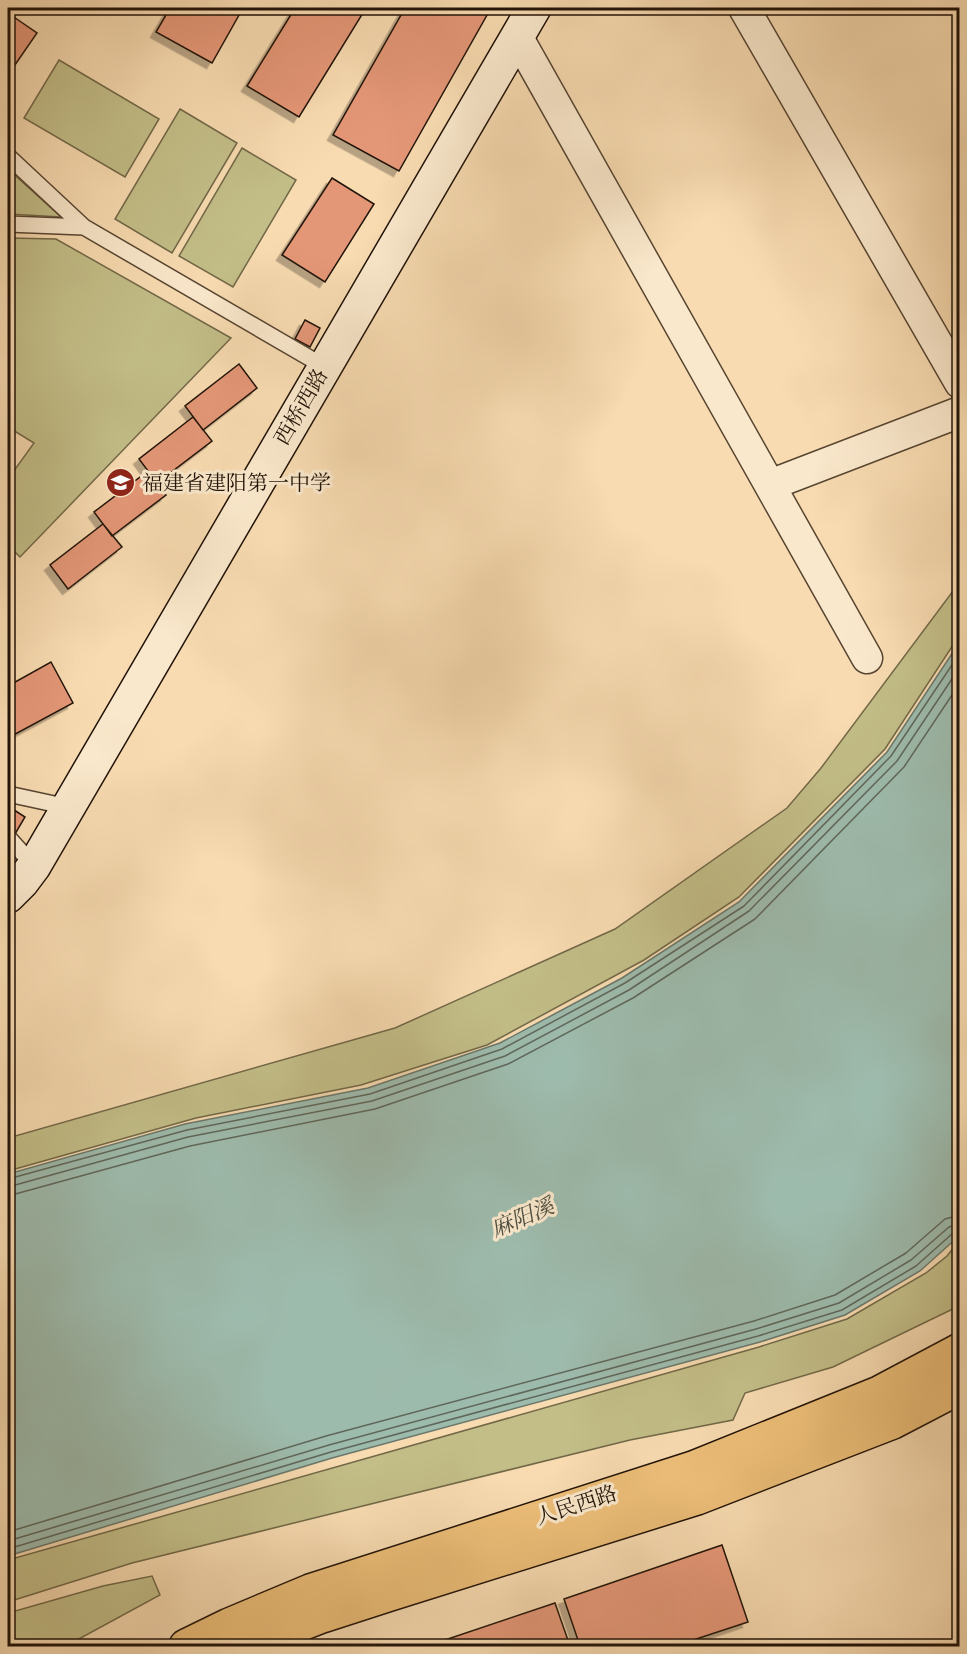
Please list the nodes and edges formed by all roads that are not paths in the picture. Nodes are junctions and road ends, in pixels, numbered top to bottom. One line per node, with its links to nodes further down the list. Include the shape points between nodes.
1 (534, 8): 3 (main road, 西桥西路)
2 (744, 8): 8 (street)
3 (517, 36): 7 (main road, 西桥西路); 10 (street)
4 (8, 156): 6 (lane)
5 (8, 224): 6 (lane)
6 (84, 227): 7 (lane)
7 (325, 367): 13 (main road, 西桥西路)
8 (960, 383)
9 (960, 412): 10 (street)
10 (770, 485): 11 (street)
11 (867, 658)
12 (8, 794): 13 (lane)
13 (68, 807): 15 (main road, 西桥西路)
14 (8, 837): 15 (lane)
15 (34, 866): 16 (main road, 西桥西路)
16 (8, 896)
17 (960, 1350): 19 (highway, 人民西路, via 879,1393 693,1467 310,1591)
18 (960, 1387): 20 (highway, 人民西路, via 893,1422 697,1498 322,1616)
19 (186, 1647)
20 (245, 1647)

